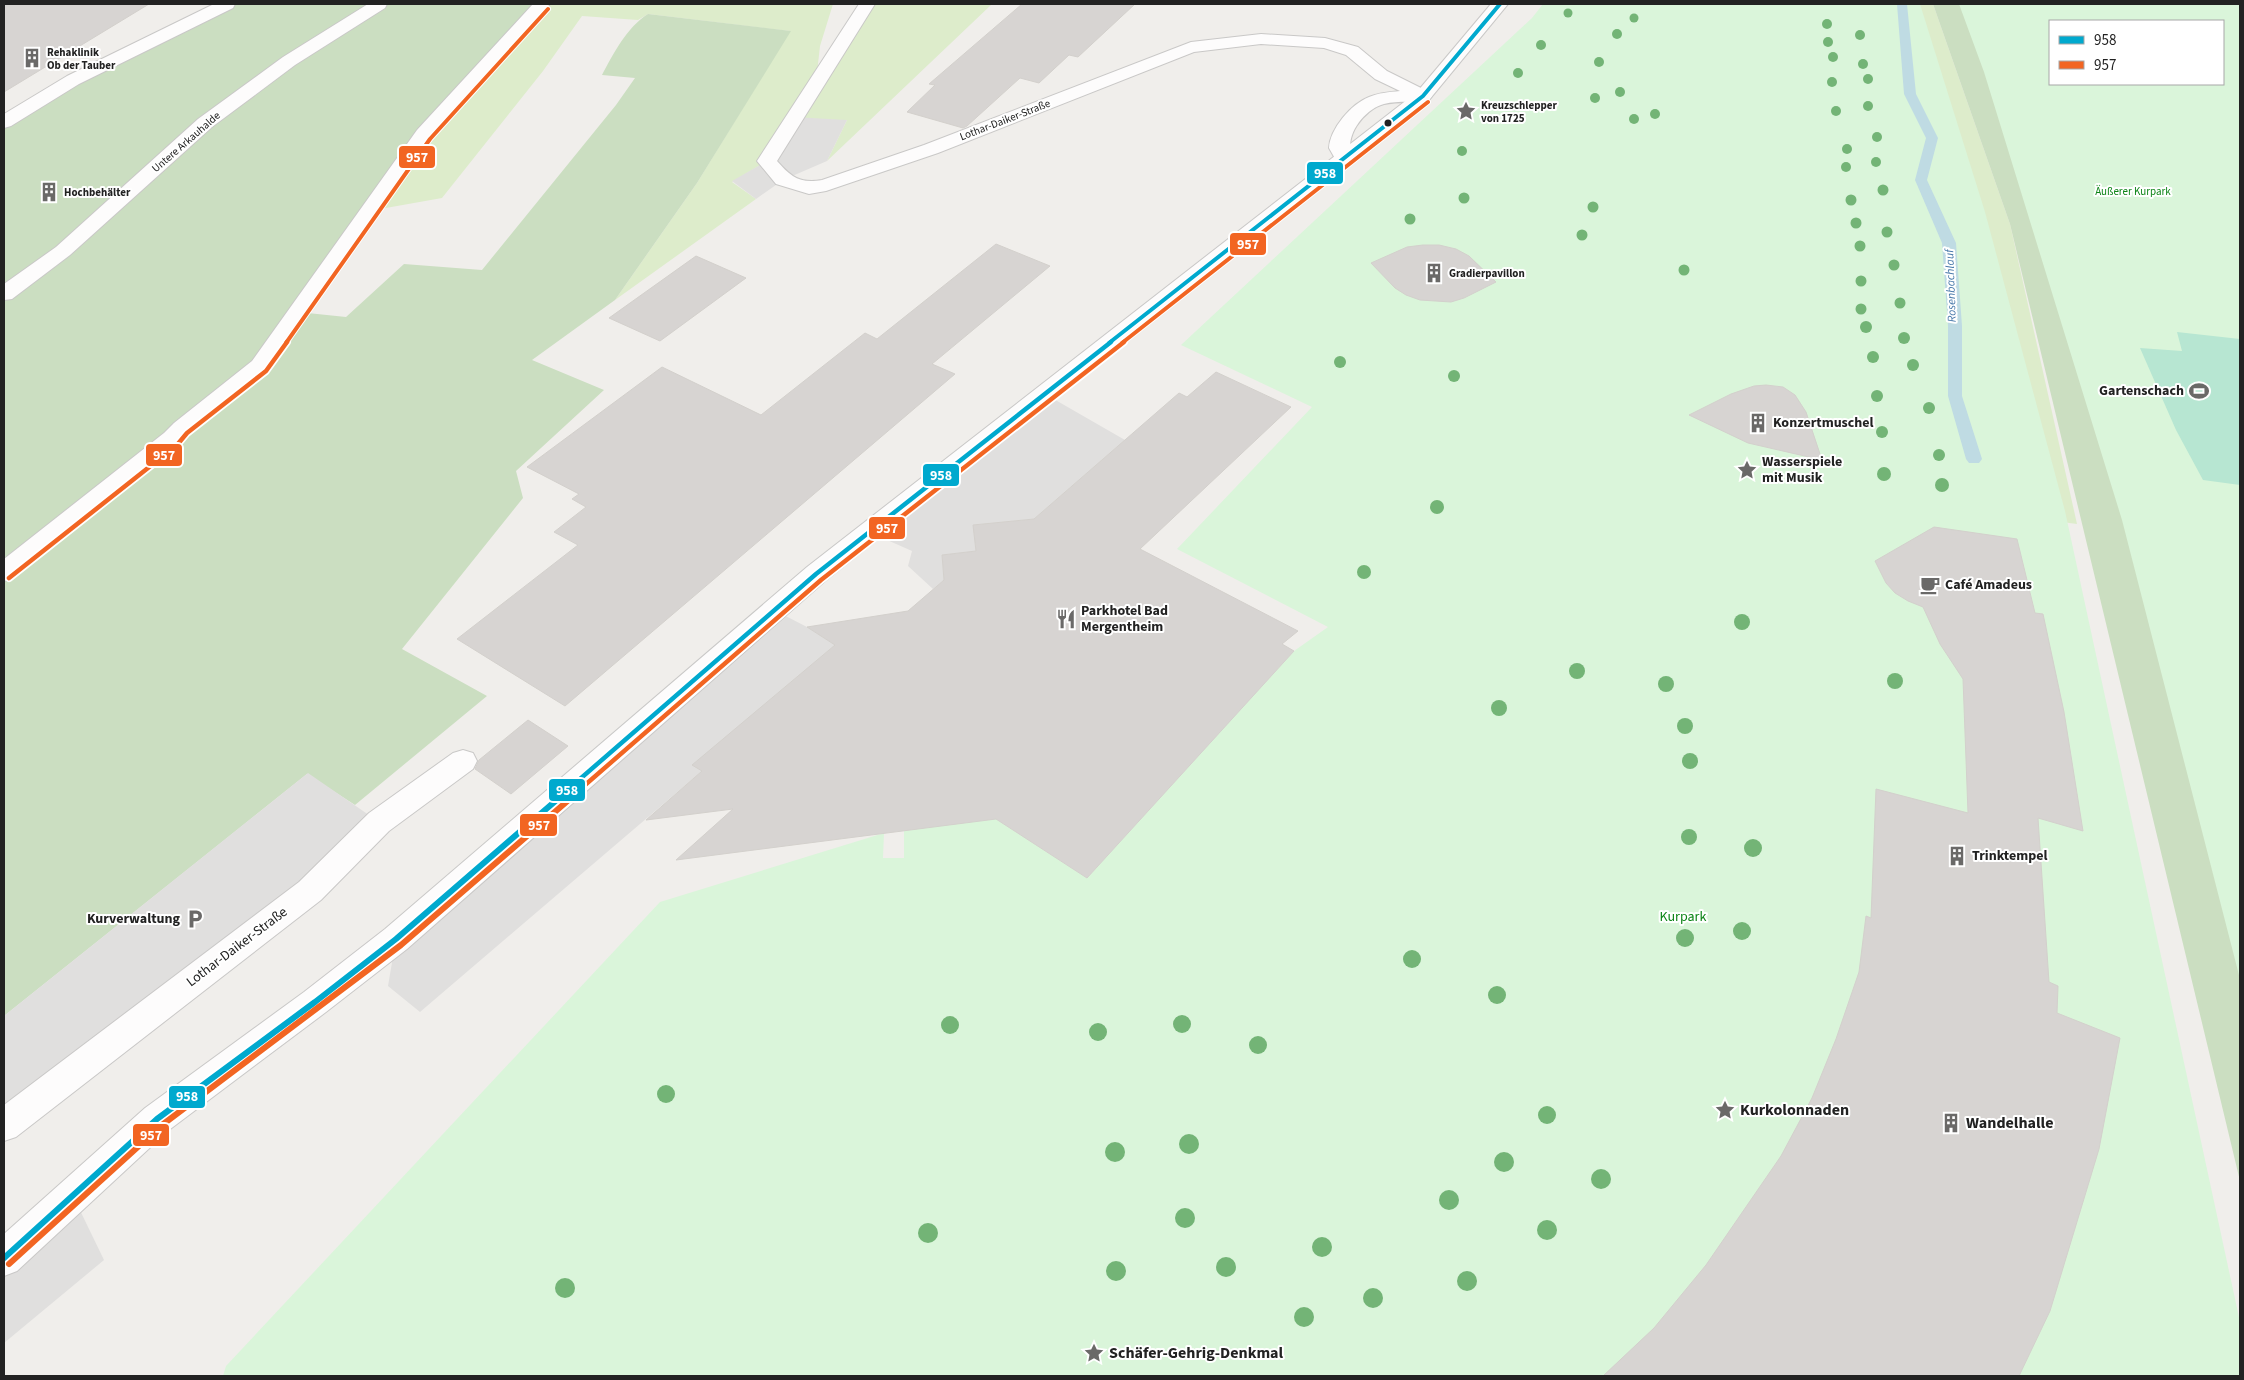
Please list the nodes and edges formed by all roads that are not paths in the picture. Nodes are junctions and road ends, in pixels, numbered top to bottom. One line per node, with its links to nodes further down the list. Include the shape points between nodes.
1 (227, 4): 7 (street, via 73,80)
2 (378, 4): 9 (street, Untere Arkauhalde, via 289,61 205,123 63,251)
3 (542, 4): 10 (street, via 424,134 260,366)
4 (867, 4): 6 (street, Lothar-Daiker-Straße, via 767,161 783,180 809,188 826,185 931,149 1191,47 1260,39 1325,43 1352,52 1381,75)
5 (1500, 4): 6 (street)
6 (1423, 96): 8 (street); 8 (street, via 1375,101 1358,113 1339,142 1338,148)
7 (4, 122)
8 (1344, 158): 13 (street, via 816,574 396,940 157,1119)
9 (4, 294)
10 (4, 572)
11 (463, 762): 12 (street, Lothar-Daiker-Straße, via 379,822 310,891)
12 (4, 1125)
13 (4, 1258)

